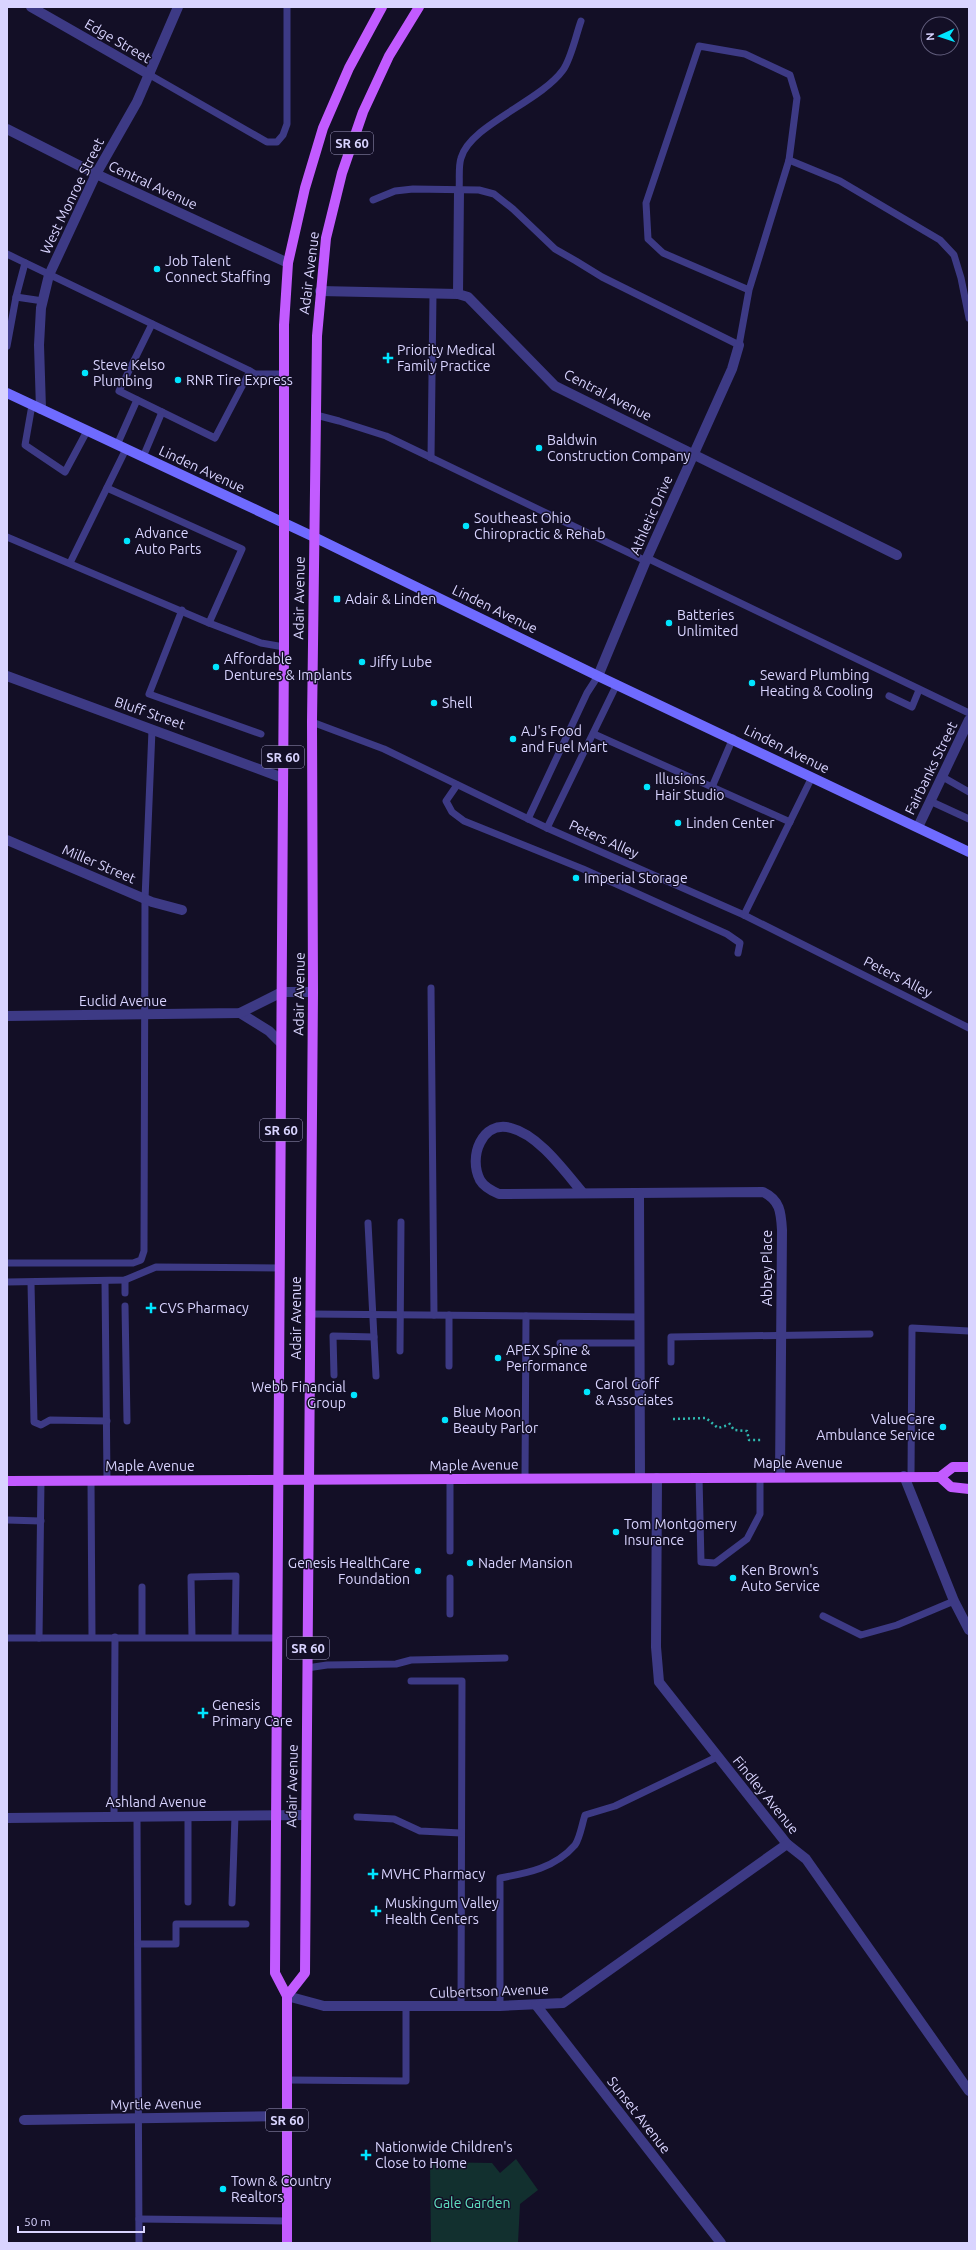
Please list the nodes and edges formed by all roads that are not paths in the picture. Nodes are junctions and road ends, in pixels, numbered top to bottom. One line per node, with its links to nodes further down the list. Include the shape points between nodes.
1 (31, 7): 7 (street, Edge Street)
2 (178, 7): 7 (street, West Monroe Street)
3 (287, 7): 7 (lane, via 287,124 283,136 277,142 267,142)
4 (382, 7): 15 (main road, Adair Avenue / SR 60, via 349,68 323,128 305,188)
5 (419, 7): 18 (main road, Adair Avenue / SR 60, via 389,56 361,119 342,173 326,238)
6 (581, 21): 11 (lane, via 564,70 531,100 476,135 466,145 460,159)
7 (150, 75): 10 (street, West Monroe Street)
8 (7, 129): 10 (street, Central Avenue)
9 (789, 160): 17 (lane); 17 (lane, via 797,98 790,75 745,54 698,46 646,203 648,239 663,253); 23 (lane, via 840,181 940,240 954,255)
10 (96, 174): 15 (street, Central Avenue); 16 (street, West Monroe Street)
11 (459, 191): 12 (lane, via 413,189 395,191); 20 (street); 25 (lane, via 479,190 494,194 513,208 555,249 602,277)
12 (373, 200)
13 (7, 254): 14 (lane)
14 (25, 263): 16 (lane); 21 (lane)
15 (288, 263): 28 (main road, Adair Avenue / SR 60)
16 (50, 275): 22 (street, West Monroe Street); 24 (lane)
17 (749, 290): 25 (lane)
18 (320, 291): 19 (street); 33 (main road, Adair Avenue / SR 60)
19 (432, 294): 20 (street); 38 (lane)
20 (458, 294): 36 (street, Central Avenue, via 468,297 555,386)
21 (16, 297): 22 (lane); 26 (lane)
22 (43, 301): 31 (street, West Monroe Street)
23 (969, 318)
24 (152, 324): 27 (lane); 30 (lane, via 119,391)
25 (739, 345): 36 (street, Athletic Drive, via 732,369)
26 (7, 346)
27 (250, 371): 28 (lane, via 255,374); 32 (lane, via 215,438)
28 (282, 374): 40 (main road, Adair Avenue / SR 60)
29 (7, 393): 31 (main road, Linden Avenue)
30 (137, 400): 32 (lane); 35 (lane)
31 (36, 407): 34 (main road, Linden Avenue); 34 (lane, via 25,445 65,472)
32 (162, 412): 37 (lane)
33 (316, 415): 38 (lane, via 386,436); 42 (main road, Adair Avenue / SR 60)
34 (87, 431): 35 (main road, Linden Avenue)
35 (121, 447): 37 (main road, Linden Avenue); 39 (lane)
36 (694, 453): 43 (street, Central Avenue); 44 (street, Athletic Drive)
37 (143, 457): 40 (main road, Linden Avenue)
38 (431, 458): 44 (lane)
39 (107, 488): 45 (lane); 47 (lane, via 242,549)
40 (282, 523): 42 (main road, Linden Avenue); 48 (main road, Adair Avenue / SR 60)
41 (7, 537): 45 (lane)
42 (314, 537): 50 (main road, Linden Avenue); 56 (main road, Adair Avenue / SR 60)
43 (897, 555)
44 (646, 560): 50 (street, Athletic Drive); 52 (lane)
45 (70, 563): 46 (lane)
46 (182, 610): 47 (lane); 58 (lane, via 149,694)
47 (209, 623): 48 (lane, via 261,644)
48 (284, 647): 63 (main road, Adair Avenue / SR 60)
49 (7, 676): 57 (street, Bluff Street)
50 (598, 676): 51 (main road, Linden Avenue); 68 (lane, via 587,693)
51 (617, 684): 59 (lane); 60 (main road, Linden Avenue)
52 (919, 690): 53 (lane, via 912,706); 54 (lane)
53 (889, 696)
54 (969, 713)
55 (969, 720): 61 (street, Fairbanks Street)
56 (312, 722): 64 (lane, Peters Alley, via 384,749); 81 (main road, Adair Avenue / SR 60)
57 (152, 730): 63 (street, Bluff Street); 75 (lane)
58 (261, 734)
59 (594, 734): 65 (lane); 72 (lane)
60 (733, 738): 62 (main road, Linden Avenue); 65 (lane)
61 (941, 776): 66 (lane); 67 (street, Fairbanks Street)
62 (812, 777): 70 (lane); 71 (main road, Linden Avenue)
63 (283, 778): 80 (main road, Adair Avenue / SR 60)
64 (457, 785): 68 (lane, Peters Alley); 78 (lane, via 446,801 452,812 464,821 583,869 727,934 740,943)
65 (712, 787): 70 (lane)
66 (969, 792)
67 (930, 801): 69 (lane); 71 (street, Fairbanks Street)
68 (528, 819): 72 (lane, Peters Alley)
69 (969, 819)
70 (790, 822): 77 (lane)
71 (918, 827): 74 (main road, Linden Avenue)
72 (547, 828): 77 (lane, Peters Alley)
73 (7, 840): 75 (street, Miller Street)
74 (969, 852)
75 (145, 899): 76 (street, Miller Street); 83 (lane)
76 (182, 910)
77 (744, 915): 85 (lane, Peters Alley)
78 (738, 953)
79 (431, 988): 102 (lane)
80 (282, 992): 81 (street, Euclid Avenue); 82 (street, Euclid Avenue); 86 (main road, Adair Avenue / SR 60)
81 (314, 992): 99 (main road, Adair Avenue / SR 60)
82 (240, 1013): 83 (street, Euclid Avenue); 86 (street, via 269,1031)
83 (144, 1015): 84 (street, Euclid Avenue); 91 (lane, via 144,1251 141,1260 120,1264)
84 (7, 1016)
85 (969, 1028)
86 (281, 1043): 92 (main road, Adair Avenue / SR 60)
87 (584, 1193): 87 (street, Abbey Place, via 551,1155 526,1134 511,1127 496,1128 477,1145 475,1163 480,1180 494,1192); 88 (street, Abbey Place)
88 (639, 1194): 105 (street); 108 (street, Abbey Place, via 763,1192 773,1197 781,1210)
89 (401, 1222): 101 (lane)
90 (368, 1223): 100 (lane)
91 (7, 1263)
92 (280, 1268): 93 (lane, via 156,1267); 128 (main road, Adair Avenue / SR 60)
93 (125, 1280): 94 (lane); 97 (lane)
94 (105, 1281): 96 (lane); 117 (lane)
95 (7, 1282): 96 (lane)
96 (31, 1283): 117 (lane, via 34,1422 41,1425 50,1420)
97 (125, 1293)
98 (125, 1306): 118 (lane)
99 (309, 1314): 100 (lane); 132 (main road, Adair Avenue / SR 60)
100 (373, 1315): 101 (lane); 109 (lane)
101 (400, 1315): 102 (lane); 112 (lane)
102 (434, 1315): 103 (lane)
103 (449, 1315): 104 (lane); 114 (lane)
104 (526, 1316): 105 (lane); 125 (lane)
105 (640, 1317): 111 (street)
106 (969, 1331): 121 (lane, via 912,1328)
107 (870, 1334): 108 (lane)
108 (781, 1335): 113 (lane, via 671,1337); 120 (street, Abbey Place)
109 (374, 1336): 115 (lane, via 334,1336); 116 (lane)
110 (560, 1342): 111 (lane)
111 (640, 1343): 126 (street)
112 (400, 1351)
113 (671, 1362)
114 (450, 1366)
115 (334, 1375)
116 (376, 1376)
117 (107, 1421): 131 (lane)
118 (127, 1421)
119 (969, 1467): 124 (main road, via 953,1467)
120 (780, 1476): 121 (main road, Maple Avenue); 123 (main road, Maple Avenue)
121 (908, 1476): 124 (main road, Maple Avenue); 141 (street)
122 (699, 1477): 123 (main road, Maple Avenue); 123 (lane, via 701,1562 714,1563 747,1539 760,1514); 127 (main road, Maple Avenue)
123 (760, 1477)
124 (940, 1477): 135 (main road, via 951,1487)
125 (525, 1478): 126 (main road, Maple Avenue); 129 (main road, Maple Avenue)
126 (640, 1478): 127 (main road, Maple Avenue)
127 (657, 1478): 156 (street, Findley Avenue, via 656,1647 660,1682)
128 (278, 1479): 131 (main road, Maple Avenue); 132 (main road, Maple Avenue); 152 (main road, Adair Avenue)
129 (450, 1479): 132 (main road, Maple Avenue); 138 (lane)
130 (90, 1480): 131 (main road, Maple Avenue); 134 (main road, Maple Avenue); 145 (lane)
131 (107, 1480)
132 (309, 1480): 154 (main road, Adair Avenue / SR 60)
133 (7, 1481): 134 (main road, Maple Avenue)
134 (41, 1481): 137 (lane)
135 (969, 1489)
136 (7, 1520): 137 (lane)
137 (41, 1520): 151 (lane)
138 (450, 1551)
139 (450, 1578): 142 (lane)
140 (142, 1587): 147 (lane)
141 (954, 1601): 143 (lane, via 897,1625 861,1635); 144 (street)
142 (450, 1614)
143 (823, 1616)
144 (969, 1630)
145 (92, 1637): 146 (lane); 151 (lane)
146 (115, 1637): 147 (lane); 159 (lane)
147 (142, 1637): 148 (lane)
148 (192, 1637): 149 (lane); 149 (lane, via 191,1577 236,1576)
149 (235, 1637): 152 (lane)
150 (7, 1638): 151 (lane)
151 (39, 1638)
152 (277, 1638): 157 (main road, Adair Avenue)
153 (505, 1658): 154 (lane, via 412,1660 396,1664 327,1665)
154 (308, 1668): 158 (main road, Adair Avenue / SR 60)
155 (411, 1681): 165 (lane, via 462,1681)
156 (717, 1757): 166 (street, Findley Avenue); 173 (lane, via 615,1806 585,1815 576,1844 555,1862 535,1871 500,1878)
157 (275, 1815): 158 (street, Ashland Avenue); 161 (street, Ashland Avenue); 171 (main road, Adair Avenue, via 274,1973)
158 (306, 1815): 171 (main road, Adair Avenue / SR 60, via 305,1973)
159 (114, 1816): 162 (street, Ashland Avenue); 164 (street, Ashland Avenue)
160 (188, 1816): 161 (street, Ashland Avenue); 162 (street, Ashland Avenue); 167 (lane)
161 (235, 1816): 168 (lane)
162 (137, 1817): 170 (lane)
163 (357, 1817): 165 (lane, via 394,1819 420,1831)
164 (7, 1818)
165 (461, 1833): 175 (lane)
166 (787, 1844): 172 (street, Culbertson Avenue, via 563,2003); 177 (street, Findley Avenue, via 806,1859)
167 (188, 1902)
168 (232, 1902)
169 (246, 1924): 170 (lane, via 176,1924 176,1944)
170 (138, 1944): 179 (lane)
171 (288, 1996): 174 (street, Culbertson Avenue, via 324,2006); 176 (main road, SR 60)
172 (536, 2005): 173 (street, Culbertson Avenue); 185 (street, Sunset Avenue)
173 (500, 2006): 175 (street, Culbertson Avenue)
174 (406, 2007): 175 (street, Culbertson Avenue); 176 (lane, via 406,2081)
175 (461, 2007)
176 (287, 2080): 178 (main road, SR 60)
177 (969, 2091)
178 (287, 2116): 179 (street, Myrtle Avenue); 182 (main road, SR 60)
179 (138, 2118): 180 (street, Myrtle Avenue); 181 (lane)
180 (24, 2120)
181 (139, 2219): 182 (lane); 183 (lane)
182 (287, 2221): 184 (main road, SR 60)
183 (140, 2243)
184 (287, 2243)
185 (721, 2243)

